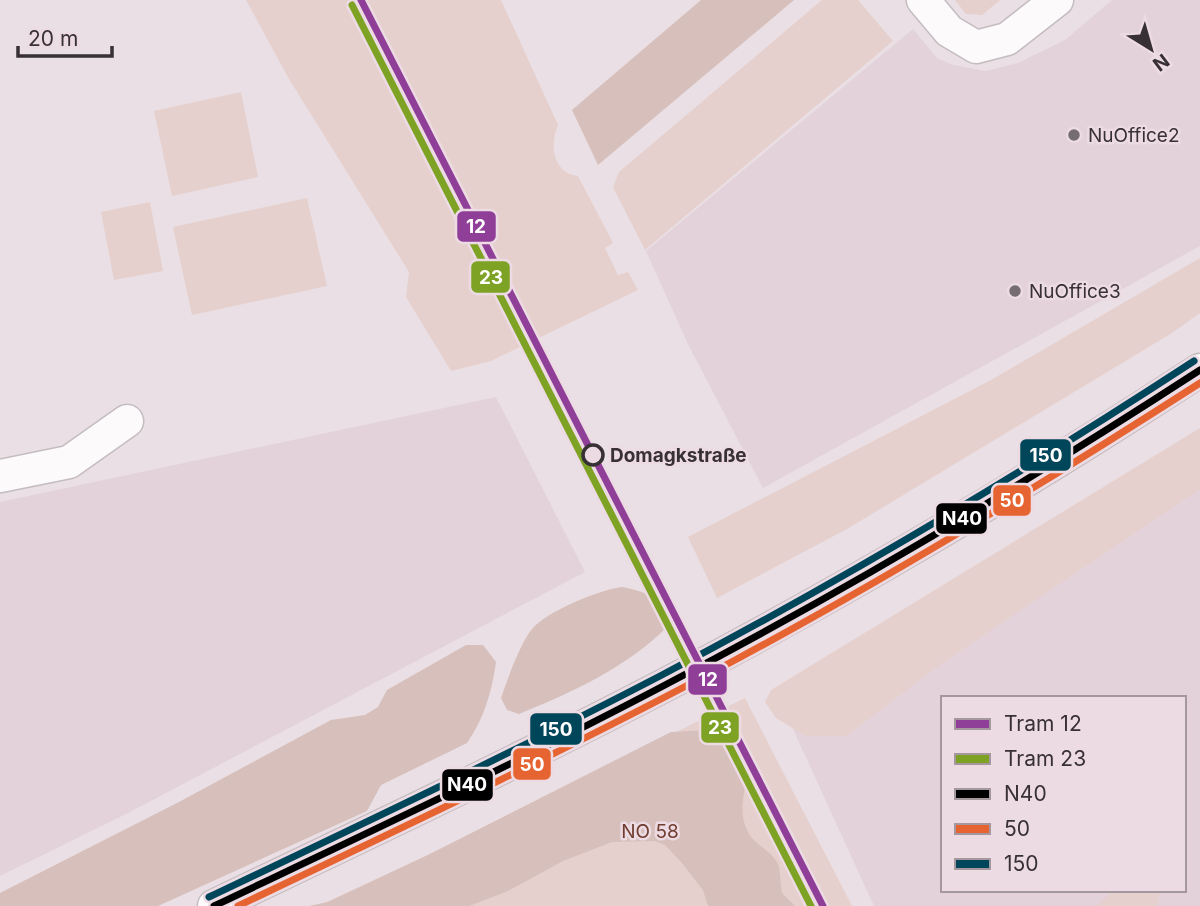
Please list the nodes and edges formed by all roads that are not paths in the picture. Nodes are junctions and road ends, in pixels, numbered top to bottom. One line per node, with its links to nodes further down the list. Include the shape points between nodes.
1 (923, 0): 2 (street, via 949,30 976,47 1007,39)
2 (1057, 0)
3 (1200, 370): 6 (street, via 1079,450 747,641)
4 (127, 421): 5 (street, via 69,461)
5 (0, 476)
6 (214, 906)

